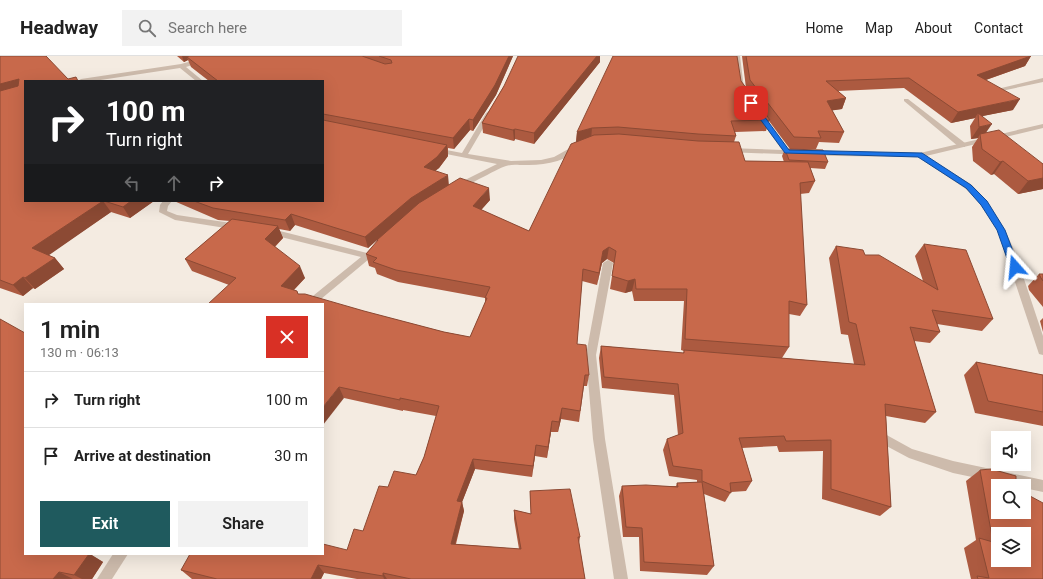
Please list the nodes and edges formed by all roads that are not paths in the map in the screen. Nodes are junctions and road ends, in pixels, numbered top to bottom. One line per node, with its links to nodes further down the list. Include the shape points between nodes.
1 (216, 56): 3 (street)
2 (737, 56): 8 (street, via 742,90)
3 (180, 66): 4 (street); 5 (street)
4 (88, 80)
5 (199, 80)
6 (1043, 80): 7 (street)
7 (992, 91)
8 (747, 97)
9 (906, 100): 14 (street)
10 (492, 109): 18 (street)
11 (756, 109): 17 (street)
12 (1043, 126): 14 (street)
13 (586, 145): 20 (street, via 575,148 557,159 526,163)
14 (962, 145): 19 (street)
15 (424, 147): 18 (street)
16 (718, 150): 17 (street)
17 (787, 152): 19 (street)
18 (464, 155): 20 (street)
19 (920, 155): 29 (street, via 969,187 984,203 1001,230)
20 (506, 162): 21 (street)
21 (448, 193)
22 (167, 202): 23 (street, via 163,212 175,217)
23 (246, 228)
24 (261, 230): 26 (street)
25 (384, 242): 26 (street)
26 (368, 256): 28 (street)
27 (608, 263): 34 (street, via 596,349 591,355 599,439)
28 (309, 303)
29 (1043, 351)
30 (883, 438): 31 (street, via 909,453)
31 (1043, 486)
32 (120, 555): 33 (street)
33 (104, 579)
34 (621, 579)

